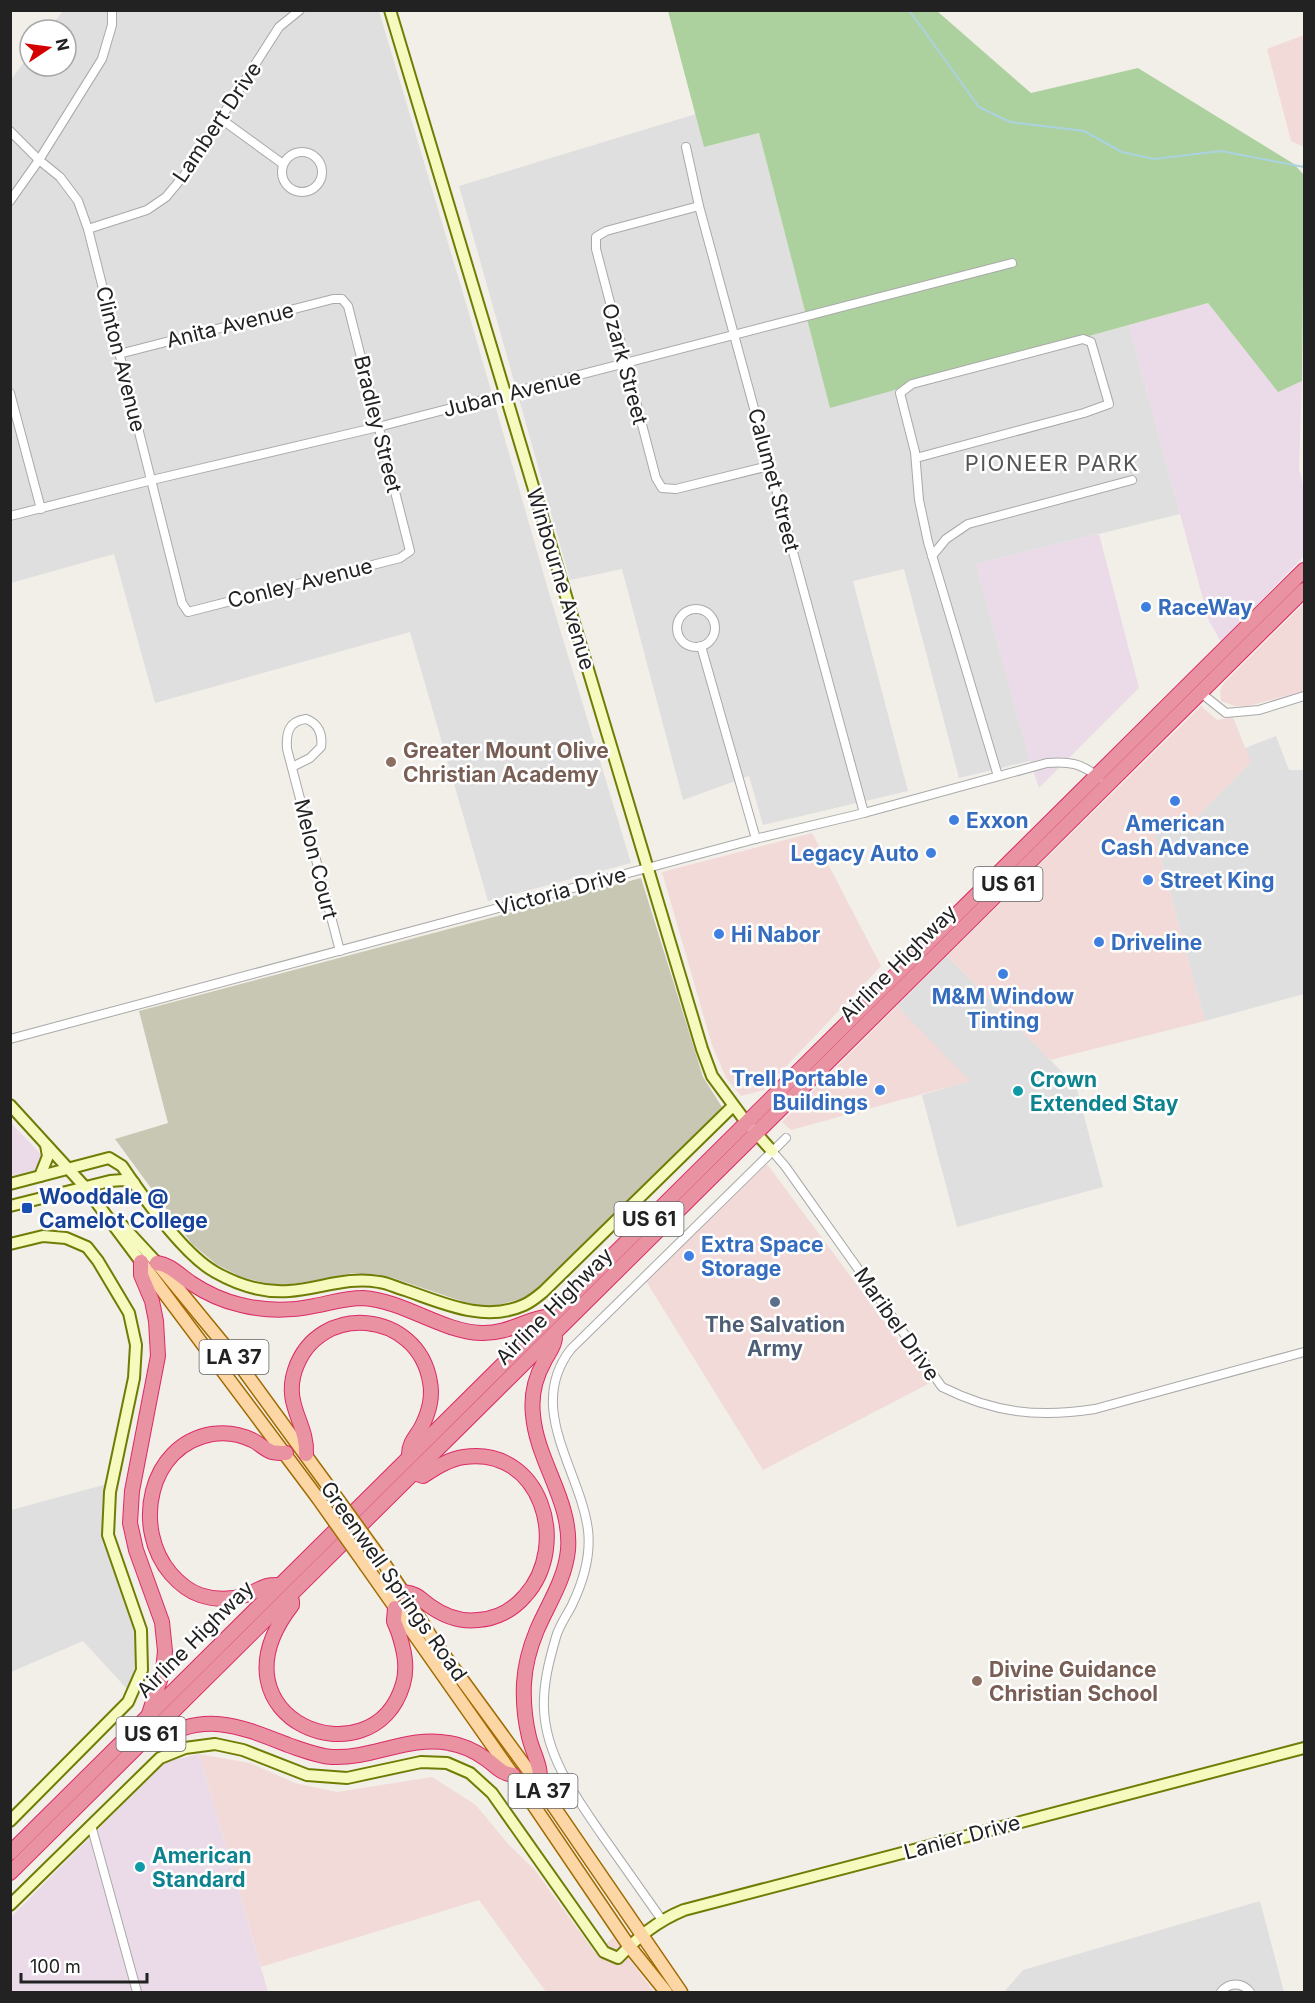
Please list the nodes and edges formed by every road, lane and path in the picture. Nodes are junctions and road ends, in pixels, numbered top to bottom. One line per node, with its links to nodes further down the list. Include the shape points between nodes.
1 (112, 10): 7 (street, via 111,33 102,59)
2 (300, 10): 4 (street, Lambert Drive, via 279,27)
3 (390, 10): 18 (street, Winbourne Avenue)
4 (221, 119): 8 (street); 11 (street, Lambert Drive, via 166,197 147,210)
5 (10, 131): 7 (street, Clinton Avenue)
6 (686, 147): 10 (street, Calumet Street)
7 (39, 160): 9 (street); 11 (street, Clinton Avenue, via 60,177 78,201)
8 (284, 164): 8 (street, via 283,179 293,190 308,191 320,180 320,165 310,154 295,153)
9 (10, 201)
10 (699, 206): 14 (street, Calumet Street); 16 (street, Ozark Street, via 606,231 597,237 596,249)
11 (88, 229): 15 (street, Clinton Avenue)
12 (1012, 263): 14 (street, Juban Avenue)
13 (342, 299): 15 (street, Anita Avenue); 19 (street, Bradley Street, via 348,306)
14 (736, 335): 16 (street, Juban Avenue); 21 (street, Calumet Street)
15 (119, 354): 22 (street, Clinton Avenue)
16 (625, 365): 18 (street, Juban Avenue); 21 (street, Ozark Street, via 662,488 676,489)
17 (10, 393): 24 (street)
18 (506, 394): 19 (street, Juban Avenue); 40 (street, Winbourne Avenue)
19 (378, 427): 22 (street, Juban Avenue); 26 (street, Bradley Street)
20 (916, 458): 20 (street, via 900,393 912,384 1083,339 1091,342 1109,404); 27 (street, via 919,500)
21 (769, 466): 38 (street, Calumet Street)
22 (152, 480): 24 (street, Juban Avenue); 30 (street, Clinton Avenue, via 182,603)
23 (1132, 480): 27 (street, via 968,524 946,539)
24 (41, 509): 25 (street, Juban Avenue)
25 (10, 516)
26 (410, 552): 30 (street, Conley Avenue, via 400,558)
27 (932, 556): 36 (street)
28 (1304, 572): 32 (highway, Airline Highway / US 61)
29 (1305, 590): 33 (highway, Airline Highway / US 61)
30 (188, 612)
31 (701, 646): 31 (street, via 712,637 714,622 705,611 691,609 679,618 677,633 686,644); 39 (street)
32 (1194, 680): 33 (highway); 37 (highway, Airline Highway / US 61)
33 (1202, 693): 34 (street, via 1226,713 1259,710); 37 (highway, Airline Highway / US 61)
34 (1305, 696)
35 (292, 767): 35 (street, Melon Court, via 287,734 290,726 306,718 320,731 321,747); 41 (street, Melon Court)
36 (998, 776): 37 (street, Victoria Drive, via 1066,761 1082,765); 38 (street, Victoria Drive)
37 (1102, 781): 42 (highway, Airline Highway / US 61)
38 (864, 813): 39 (street, Victoria Drive)
39 (756, 839): 40 (street, Victoria Drive)
40 (648, 868): 41 (street, Victoria Drive); 45 (street, Winbourne Avenue, via 702,1049 712,1076)
41 (340, 951): 43 (street, Victoria Drive)
42 (920, 962): 46 (highway, Airline Highway / US 61); 47 (highway, Airline Highway / US 61)
43 (10, 1039)
44 (10, 1105): 49 (street, Greenwell Springs Road)
45 (733, 1106): 46 (street, Winbourne Avenue); 53 (street, via 543,1292 525,1305 506,1311 460,1309 379,1282 350,1280 287,1291 239,1284 213,1271 184,1247)
46 (746, 1122): 47 (street, Winbourne Avenue); 60 (highway, Airline Highway / US 61)
47 (757, 1135): 50 (street, Maribel Drive); 61 (highway, Airline Highway / US 61)
48 (786, 1138): 50 (street, Airline Highway)
49 (46, 1144): 51 (street, Greenwell Springs Road); 52 (street, via 48,1156)
50 (772, 1151): 62 (street, Maribel Drive, via 942,1387 961,1397 1008,1411 1064,1414); 81 (street, Airline Highway, via 571,1349 554,1383 555,1427 588,1532 585,1573 557,1633 546,1674 544,1710 549,1736 559,1766 580,1804)
51 (69, 1168): 52 (street); 53 (street, via 109,1158 122,1166); 55 (street, Greenwell Springs Road / LA 37)
52 (40, 1176): 54 (street)
53 (134, 1183): 55 (street, via 123,1180)
54 (10, 1184)
55 (85, 1187): 56 (street); 58 (street, Greenwell Springs Road / LA 37); 59 (street, Greenwell Springs Road / LA 37)
56 (10, 1206)
57 (10, 1244): 76 (street, Airline Highway, via 43,1236 66,1238 87,1247 129,1314 136,1345 134,1378 110,1492 108,1535 141,1629 142,1671 129,1702)
58 (141, 1262): 63 (main road, Greenwell Springs Road / LA 37); 71 (highway, via 141,1275 156,1321 158,1356 132,1491 130,1523 162,1622 165,1651 163,1671)
59 (157, 1263): 60 (highway, via 167,1264 214,1296 261,1308 294,1309 369,1299 481,1333 509,1330 538,1317); 64 (main road, Greenwell Springs Road / LA 37)
60 (551, 1316): 65 (highway, Airline Highway / US 61)
61 (555, 1334): 66 (highway, Airline Highway / US 61); 75 (highway, via 554,1346 535,1385 532,1410 538,1439 566,1517 568,1549 559,1584 533,1640 524,1681 526,1724 542,1774)
62 (1305, 1352)
63 (286, 1453): 67 (highway, via 272,1452 231,1434 192,1441 165,1464 154,1486 149,1511 157,1551 167,1570 191,1591 230,1599 267,1584); 70 (main road, Greenwell Springs Road / LA 37, bridge)
64 (306, 1454): 65 (highway, via 307,1441 292,1397 292,1378 298,1361 310,1344 329,1330 369,1322 408,1340 421,1355 429,1374 429,1409 409,1446); 68 (main road, Greenwell Springs Road / LA 37, bridge)
65 (409, 1456): 67 (highway, Airline Highway / US 61)
66 (414, 1473): 68 (highway, via 423,1476 463,1457 483,1457 507,1464 522,1475 538,1496 546,1519 547,1546 529,1591 517,1605 495,1617 451,1617 416,1593); 69 (highway, Airline Highway / US 61)
67 (280, 1585): 71 (highway, Airline Highway / US 61)
68 (404, 1592): 75 (main road, Greenwell Springs Road / LA 37, via 433,1640)
69 (291, 1595): 70 (highway, via 292,1605 267,1651 268,1682 286,1714 325,1734 362,1730 385,1715 397,1699 405,1664 394,1622); 72 (highway, Airline Highway / US 61)
70 (395, 1608): 74 (main road, Greenwell Springs Road / LA 37)
71 (149, 1713): 78 (highway, Airline Highway / US 61)
72 (146, 1739): 74 (highway, via 155,1742 180,1729 208,1723 240,1726 326,1756 350,1756 425,1741 442,1742 468,1748 503,1773); 79 (highway, Airline Highway / US 61)
73 (1305, 1748): 81 (street, Lanier Drive, via 684,1910)
74 (513, 1774): 83 (main road, Greenwell Springs Road / LA 37)
75 (539, 1785): 82 (main road, Greenwell Springs Road / LA 37)
76 (10, 1821)
77 (91, 1825): 80 (street); 83 (street, via 160,1758 186,1748 215,1744 243,1750 307,1775 347,1778 421,1762 447,1763 470,1773 492,1793 604,1952 618,1958); 84 (street)
78 (10, 1853)
79 (10, 1873)
80 (10, 1905)
81 (662, 1920): 82 (street, Lanier Drive)
82 (641, 1934): 83 (street, Lanier Drive); 86 (main road, Greenwell Springs Road / LA 37)
83 (629, 1946): 85 (main road, Greenwell Springs Road / LA 37)
84 (137, 1992)
85 (666, 1992)
86 (681, 1992)
87 (1221, 1992): 88 (street, via 1237,1984)
88 (1250, 1992)

